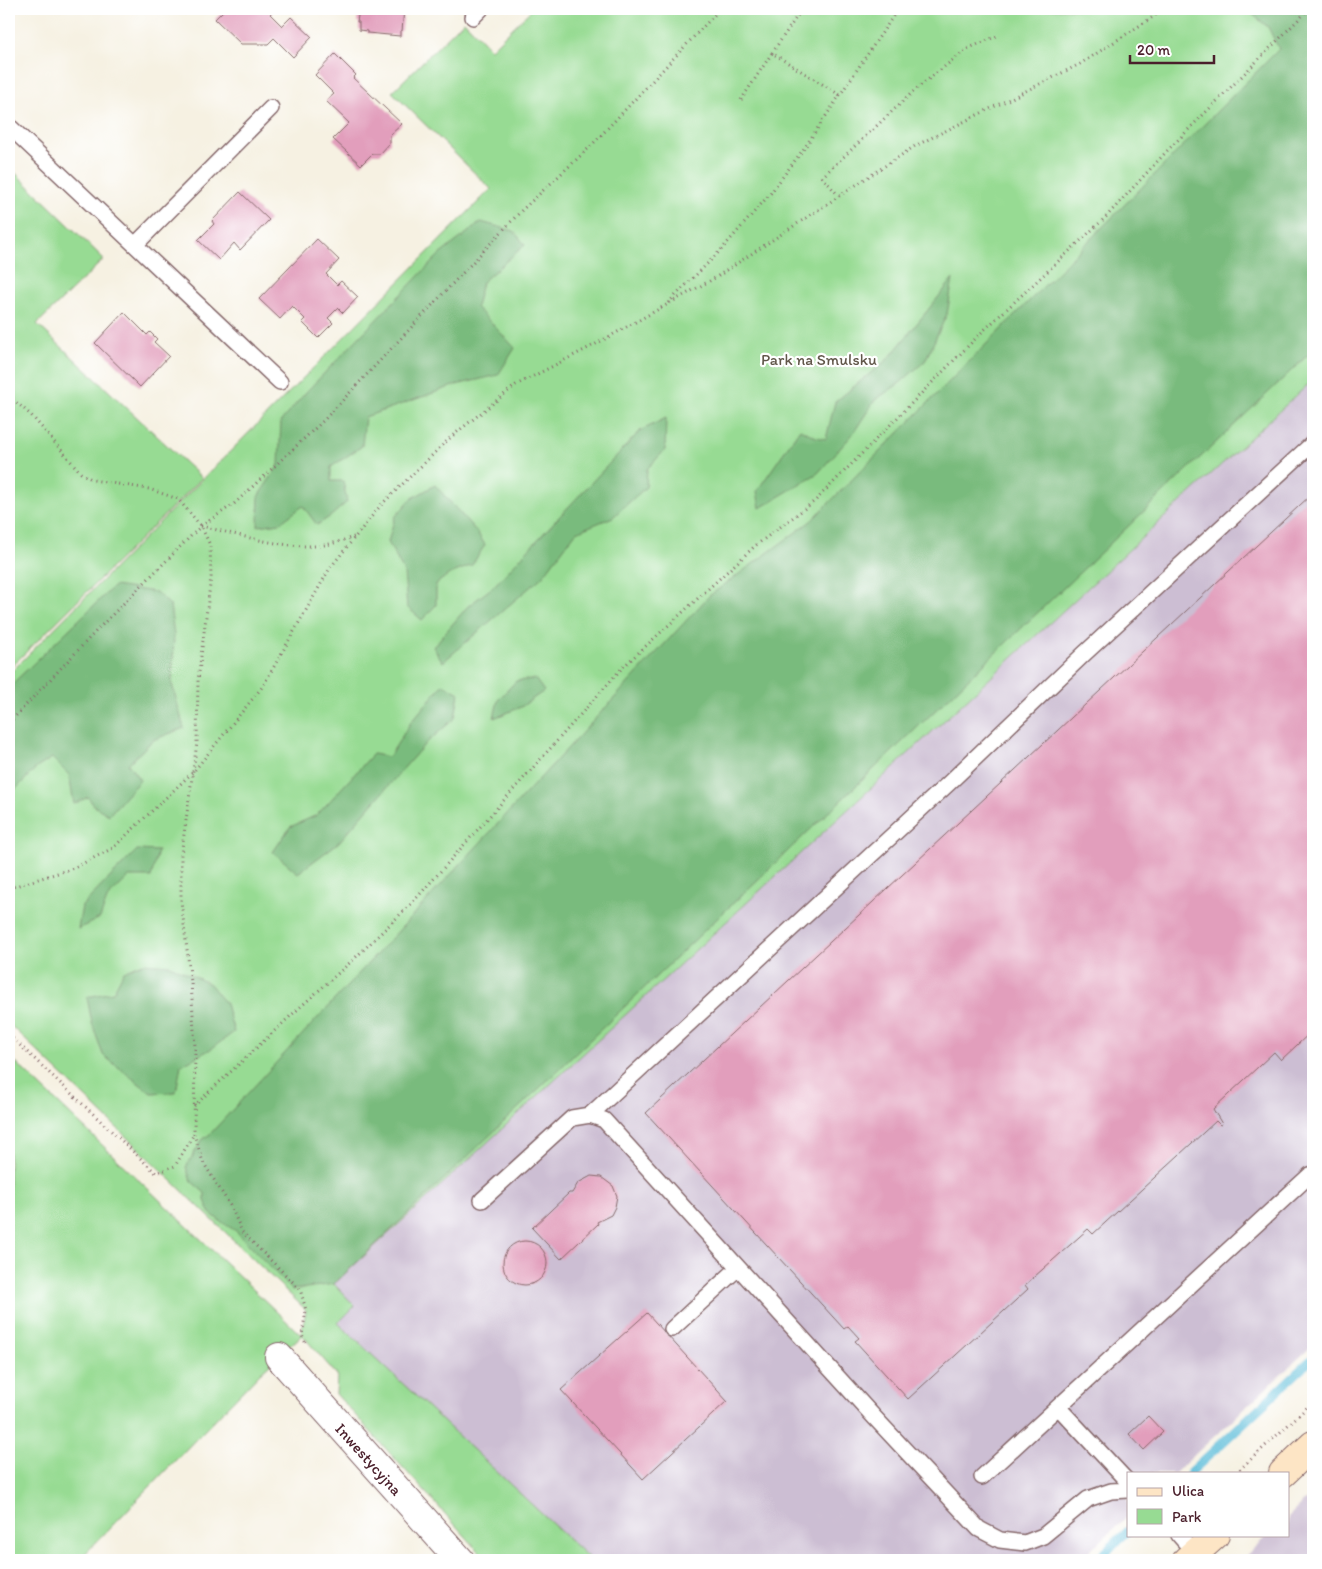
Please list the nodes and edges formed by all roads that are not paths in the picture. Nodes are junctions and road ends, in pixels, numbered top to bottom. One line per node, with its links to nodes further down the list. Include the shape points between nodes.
1 (271, 108): 3 (lane)
2 (9, 126): 3 (lane)
3 (135, 245): 4 (lane)
4 (280, 382)
5 (1313, 443): 6 (lane)
6 (590, 1115): 8 (lane, via 572,1118); 9 (lane, via 604,1120)
7 (1313, 1174): 12 (lane)
8 (482, 1200)
9 (738, 1268): 10 (lane); 17 (lane, via 979,1529 1000,1540 1025,1542 1044,1536 1088,1499 1111,1491)
10 (672, 1329)
11 (279, 1357): 18 (street, Inwestycyjna)
12 (1058, 1407): 15 (lane); 16 (lane)
13 (1313, 1445): 14 (street)
14 (1284, 1472)
15 (982, 1477)
16 (1127, 1481)
17 (1127, 1490)
18 (460, 1560)

